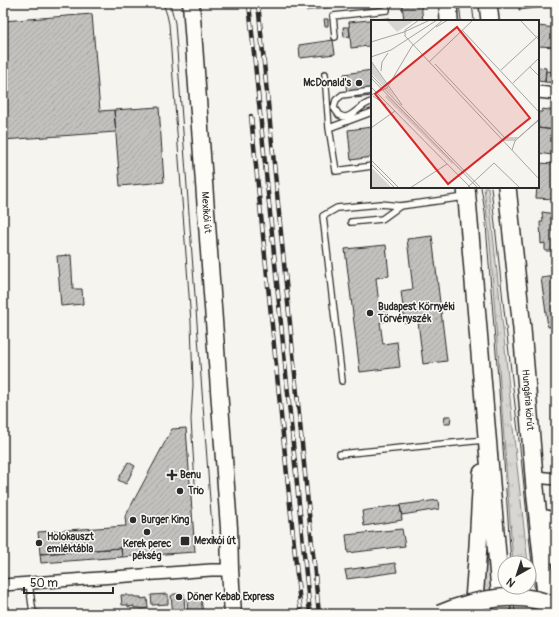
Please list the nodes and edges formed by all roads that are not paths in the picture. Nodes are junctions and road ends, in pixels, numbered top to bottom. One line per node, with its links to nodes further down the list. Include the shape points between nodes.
1 (386, 3): 7 (lane, via 387,10 333,16)
2 (448, 3): 5 (main road)
3 (488, 3): 6 (main road)
4 (190, 4): 27 (street, Mexikói út)
5 (449, 20)
6 (490, 20)
7 (334, 37)
8 (325, 74): 14 (lane)
9 (371, 92): 12 (lane, via 342,95 336,100 334,108 339,115 346,116)
10 (539, 92): 11 (street)
11 (556, 94)
12 (371, 102)
13 (371, 112): 14 (lane)
14 (329, 128): 15 (lane, via 336,171)
15 (371, 166)
16 (507, 188): 25 (main road, Hungária körút)
17 (467, 192): 18 (lane); 21 (main road)
18 (400, 206): 19 (lane, via 382,219); 20 (lane, via 381,204 337,208 323,216)
19 (351, 222)
20 (342, 381)
21 (485, 410): 22 (main road); 35 (main road)
22 (484, 440): 23 (lane); 34 (main road)
23 (340, 454)
24 (556, 479): 25 (street)
25 (535, 482): 26 (main road); 36 (main road, Hungária körút)
26 (556, 555)
27 (230, 570): 28 (street); 32 (street, Mexikói út)
28 (29, 583): 29 (street); 31 (lane, via 33,613)
29 (3, 585)
30 (556, 607): 33 (main road, bridge, via 530,599 509,597 468,604)
31 (39, 614)
32 (233, 614)
33 (440, 614)
34 (473, 614)
35 (502, 614)
36 (548, 614)

